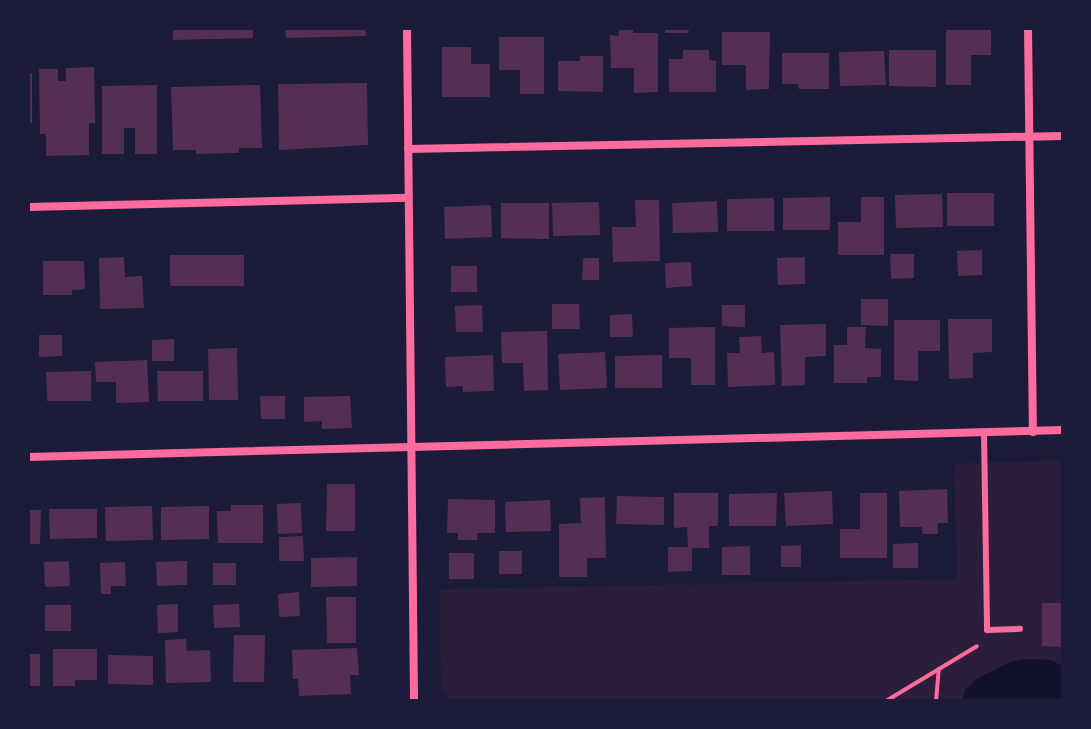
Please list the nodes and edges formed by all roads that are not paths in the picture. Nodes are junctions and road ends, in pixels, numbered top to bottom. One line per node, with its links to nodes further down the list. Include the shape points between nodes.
1 (407, 28): 5 (street)
2 (1028, 28): 3 (street)
3 (1030, 136): 4 (street); 5 (street); 9 (street)
4 (1063, 136)
5 (408, 149): 6 (street)
6 (408, 198): 7 (street); 11 (street)
7 (28, 207)
8 (1063, 430): 9 (street)
9 (1033, 432): 10 (street)
10 (984, 433): 11 (street); 13 (lane, via 987,630)
11 (411, 448): 12 (street); 14 (street)
12 (28, 457)
13 (1020, 629)
14 (414, 701)

